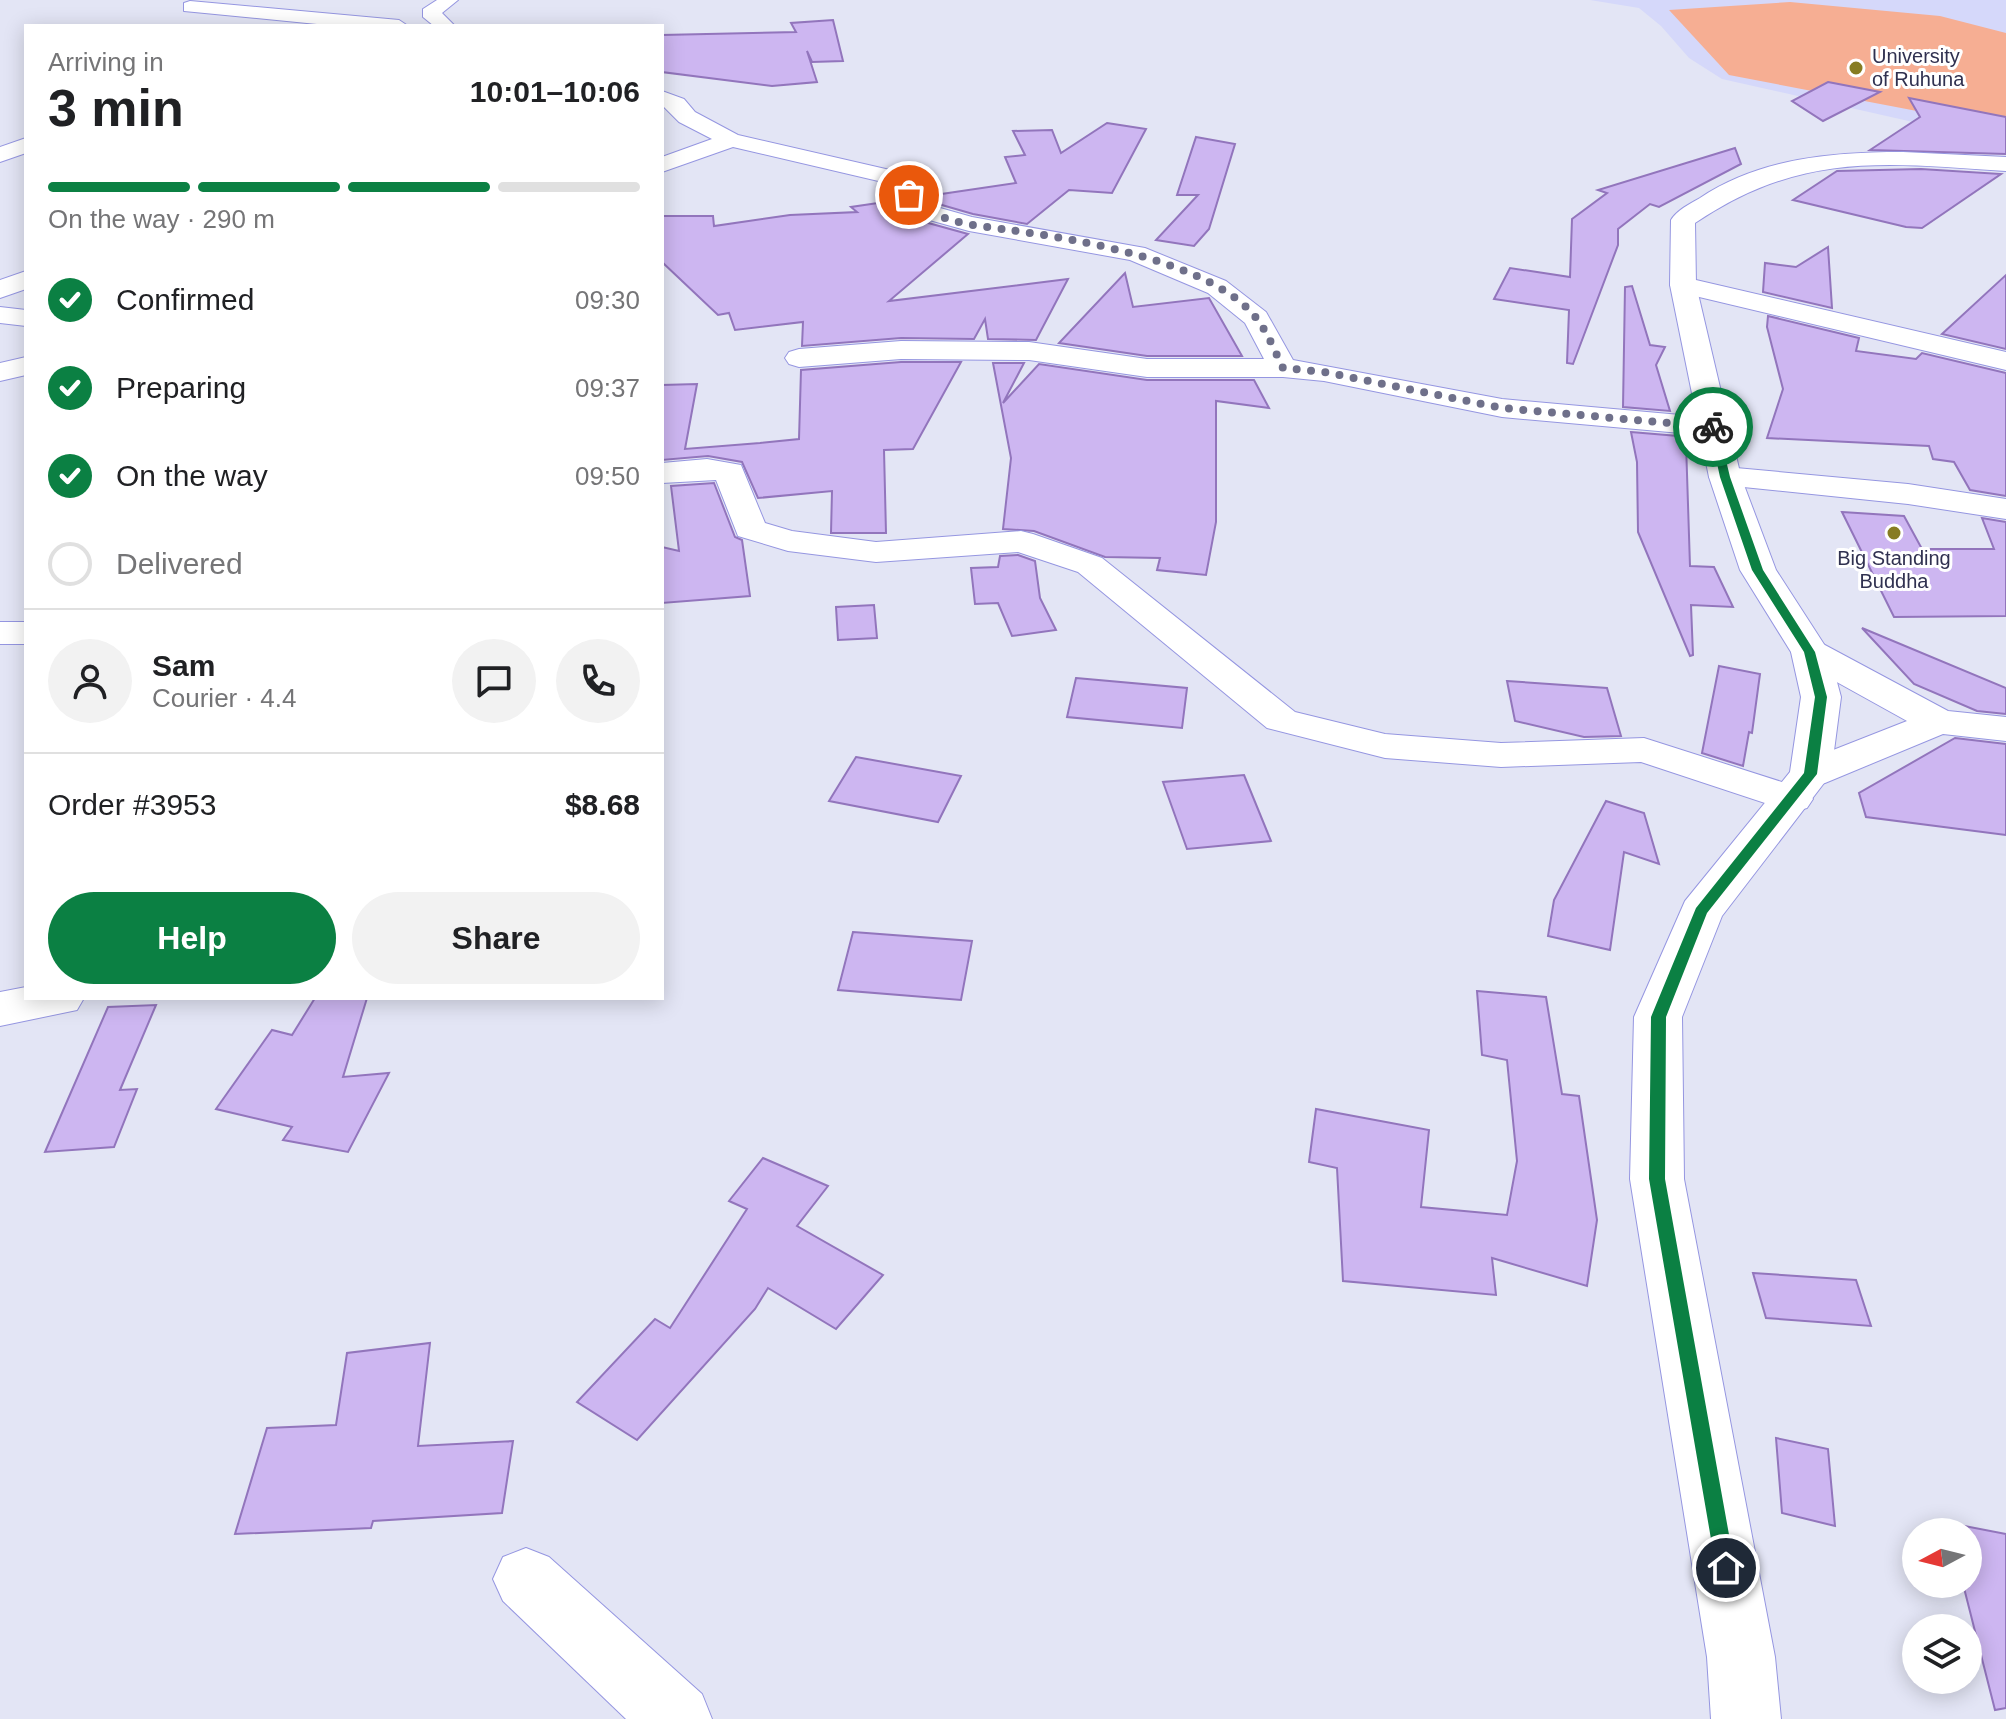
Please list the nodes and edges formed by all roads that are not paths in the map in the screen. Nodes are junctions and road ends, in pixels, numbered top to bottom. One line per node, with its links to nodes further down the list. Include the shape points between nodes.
1 (449, 0): 3 (main road)
2 (190, 7): 4 (main road)
3 (430, 13): 5 (main road); 6 (main road)
4 (377, 24)
5 (404, 24)
6 (444, 24)
7 (664, 98): 8 (main road)
8 (687, 117): 9 (main road); 10 (main road)
9 (664, 118)
10 (731, 140): 15 (main road); 27 (main road, via 895,178 924,211 969,224 1136,253 1217,287 1256,318)
11 (24, 146): 12 (main road)
12 (0, 155)
13 (24, 162): 14 (main road)
14 (0, 163)
15 (664, 164)
16 (2006, 164): 18 (main road, via 1848,160 1804,165 1735,187 1683,220)
17 (24, 280): 19 (main road)
18 (1683, 285): 25 (main road); 29 (main road)
19 (0, 290)
20 (0, 315): 21 (main road)
21 (24, 320)
22 (24, 320): 23 (main road)
23 (0, 324)
24 (799, 358): 27 (main road, via 901,350 1029,351 1147,368)
25 (2006, 361)
26 (24, 366): 28 (main road)
27 (1283, 368): 29 (main road, via 1502,408)
28 (0, 372)
29 (1714, 427): 31 (main road)
30 (664, 473): 38 (main road, via 730,472 750,529 788,541 876,552 1021,541 1090,565 1281,720 1385,746 1501,755 1644,750)
31 (1725, 477): 32 (main road); 35 (main road, via 1758,570)
32 (2006, 509)
33 (0, 633): 34 (main road)
34 (24, 633)
35 (1810, 652): 36 (main road); 38 (main road, via 1821,697)
36 (1939, 722): 37 (main road); 38 (main road)
37 (2006, 729)
38 (1801, 786): 43 (main road, via 1701,912 1658,1017 1657,1179 1741,1657)
39 (49, 1000): 40 (main road)
40 (0, 1009)
41 (526, 1579): 42 (main road)
42 (677, 1719)
43 (1746, 1719)

